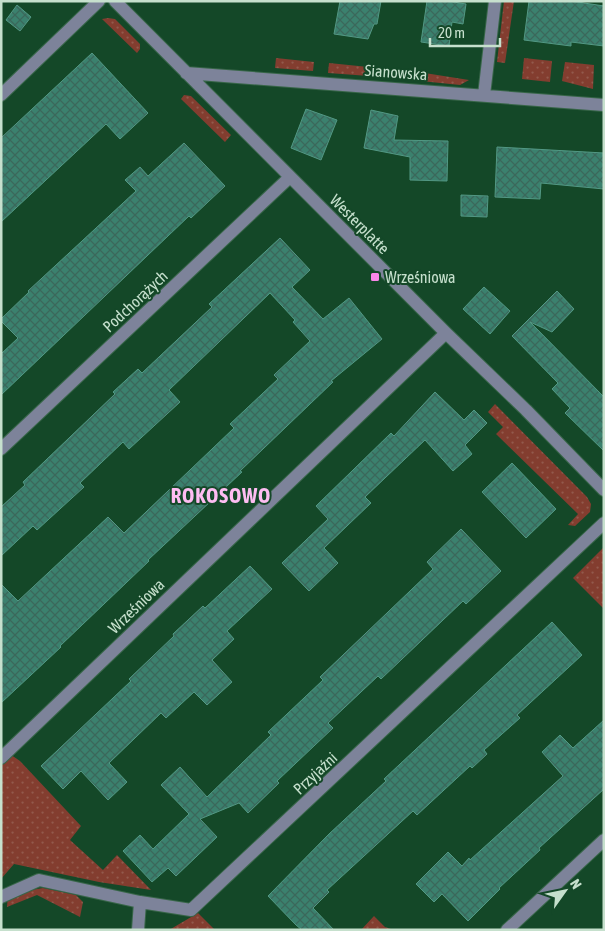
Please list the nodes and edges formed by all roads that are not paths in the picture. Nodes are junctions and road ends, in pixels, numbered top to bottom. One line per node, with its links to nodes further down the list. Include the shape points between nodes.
1 (99, 1): 5 (street)
2 (115, 1): 4 (street, Westerplatte)
3 (496, 1): 6 (street)
4 (186, 73): 6 (street, Sianowska); 8 (street, Westerplatte)
5 (1, 95)
6 (484, 95): 7 (street, Sianowska)
7 (604, 105)
8 (290, 177): 9 (street, Westerplatte); 10 (street, Podchorążych)
9 (446, 333): 11 (street, Westerplatte); 13 (street, Wrześniowa)
10 (1, 449)
11 (604, 490)
12 (604, 524): 16 (street, Przyjaźni, via 191,910)
13 (1, 758)
14 (604, 840): 18 (street)
15 (1, 897): 16 (street, Przyjaźni, via 39,880)
16 (140, 902): 17 (street)
17 (138, 930)
18 (507, 930)

